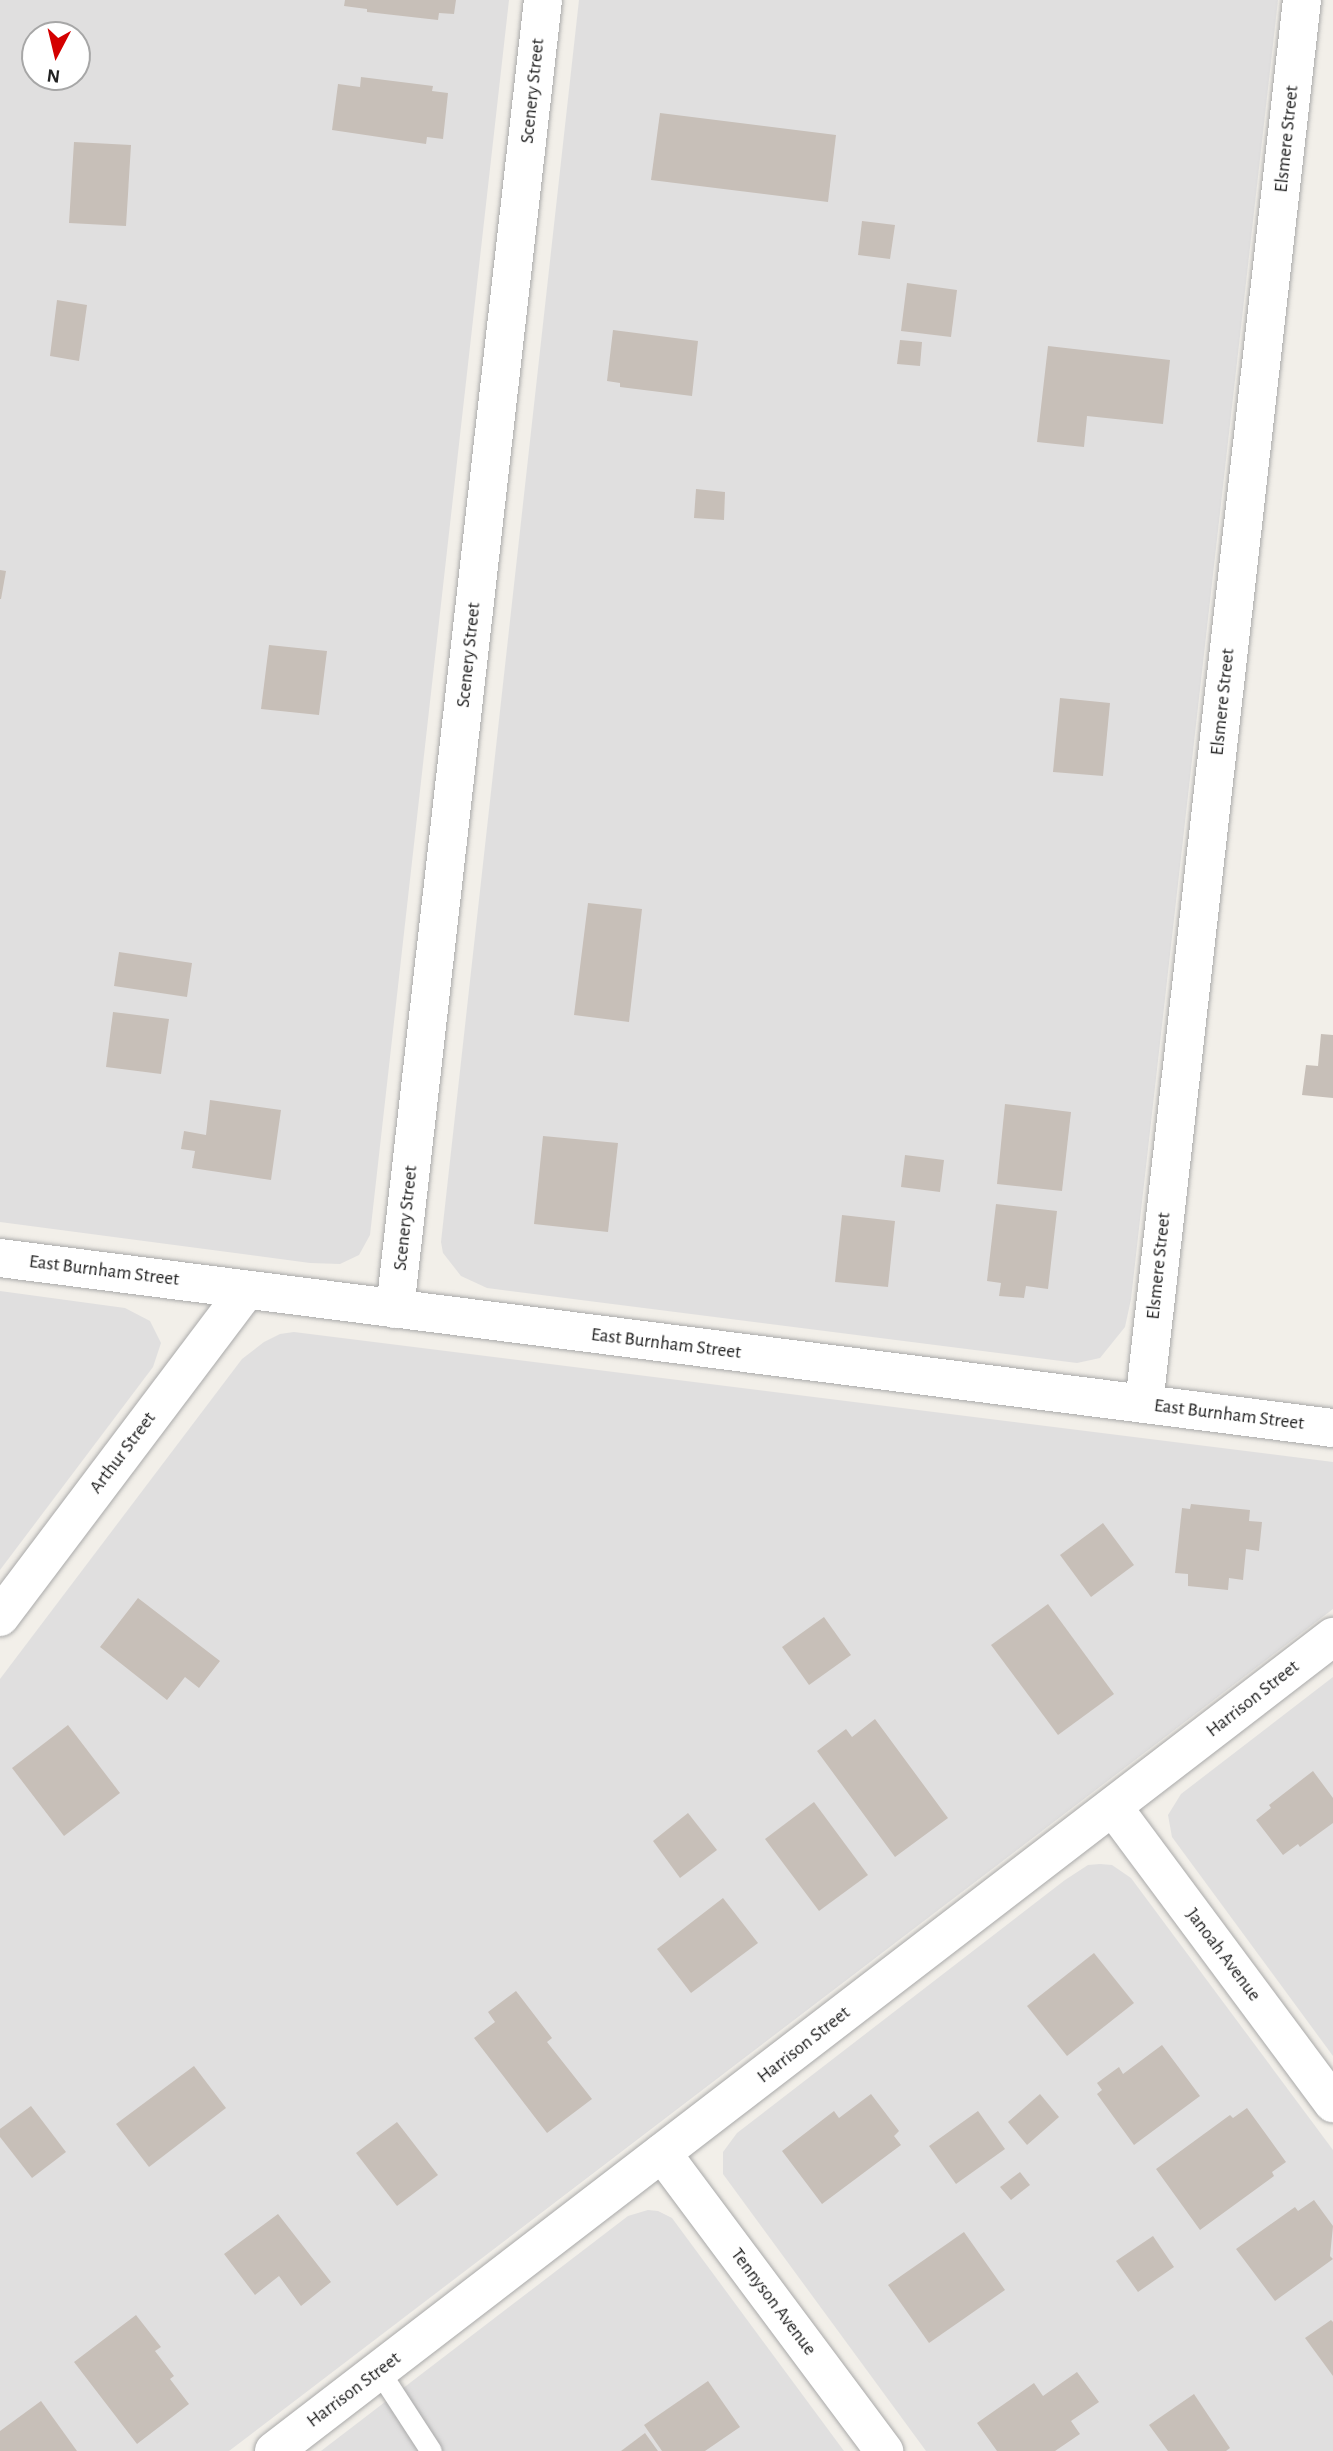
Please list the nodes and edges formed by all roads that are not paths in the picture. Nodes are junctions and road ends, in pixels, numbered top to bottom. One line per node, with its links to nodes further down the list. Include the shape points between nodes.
1 (543, 0): 5 (street, Scenery Street)
2 (1302, 0): 6 (street, Elsmere Street)
3 (0, 1258): 4 (street, East Burnham Street)
4 (246, 1290): 5 (street, East Burnham Street); 8 (street, Arthur Street)
5 (396, 1309): 6 (street, East Burnham Street)
6 (1144, 1405): 7 (street, East Burnham Street)
7 (1333, 1429)
8 (0, 1617)
9 (1333, 1637): 10 (street, Harrison Street)
10 (1113, 1807): 11 (street, Janoah Avenue); 12 (street, Harrison Street)
11 (1333, 2103)
12 (662, 2153): 13 (street, Harrison Street); 16 (street, Tennyson Avenue)
13 (379, 2371): 14 (street, Harrison Street); 15 (lane)
14 (274, 2451)
15 (431, 2451)
16 (884, 2451)

